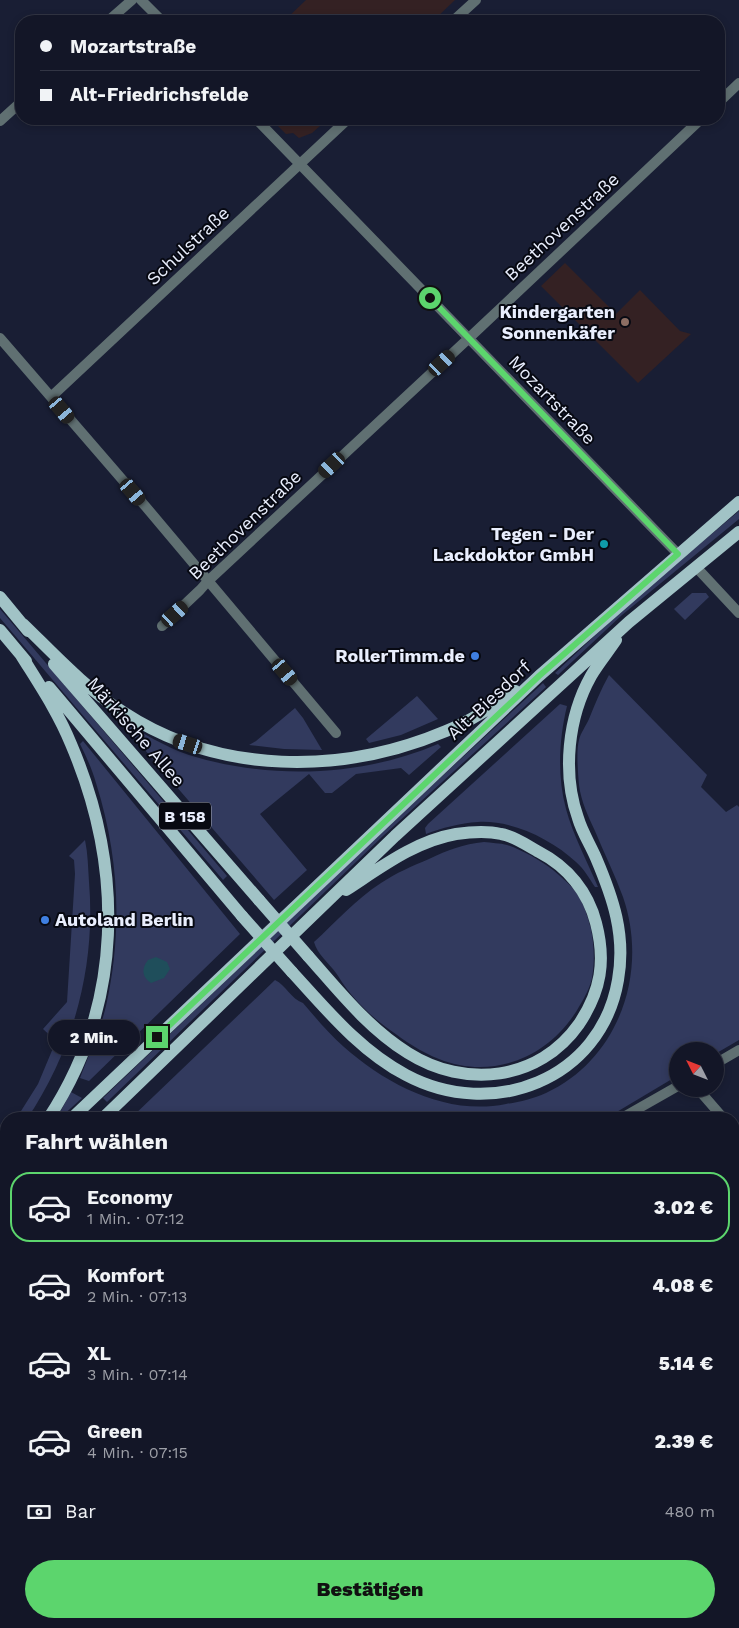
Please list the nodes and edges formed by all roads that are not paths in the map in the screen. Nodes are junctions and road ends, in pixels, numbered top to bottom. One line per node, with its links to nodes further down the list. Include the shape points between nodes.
1 (132, 0): 4 (street)
2 (141, 0): 5 (street)
3 (476, 0): 6 (street)
4 (115, 15)
5 (156, 15)
6 (460, 15)
7 (739, 84): 8 (street)
8 (725, 97)
9 (15, 108): 10 (street)
10 (0, 122)
11 (262, 125): 14 (street, Mozartstraße)
12 (341, 125): 14 (street, Schulstraße)
13 (695, 125): 16 (street, Beethovenstraße)
14 (299, 164): 16 (street, Mozartstraße); 17 (street, Schulstraße)
15 (0, 338): 17 (street)
16 (469, 338): 20 (street, Mozartstraße); 22 (street, Beethovenstraße)
17 (51, 396): 22 (street)
18 (739, 502): 20 (main road, Alt-Biesdorf)
19 (739, 532): 21 (main road, Alt-Biesdorf)
20 (678, 554): 30 (main road, Alt-Biesdorf)
21 (696, 567): 24 (street); 25 (main road, Alt-Biesdorf)
22 (208, 581): 27 (street, Beethovenstraße); 31 (street)
23 (0, 597): 26 (main road, Märkische Allee / B 158)
24 (739, 613)
25 (629, 622): 29 (main road, Märkische Allee / B 158, bridge, via 591,676 580,701 572,729 569,765 578,818 615,909 620,931 619,980 612,1006 600,1032 576,1058 551,1077 524,1088 492,1094 436,1087 406,1075 343,1028 242,916); 32 (main road, Alt-Biesdorf)
26 (23, 624): 30 (main road, via 90,687 148,727 202,748 253,760 323,762 381,753 447,731); 32 (main road, Märkische Allee / B 158, bridge, via 63,675 308,956 365,1020 389,1041 435,1066 458,1074 512,1071 529,1066 560,1047 572,1034 598,987 599,935 585,895 561,866 503,834 456,834 439,838 410,850)
27 (162, 626)
28 (0, 630): 29 (main road, Märkische Allee / B 158)
29 (21, 655): 37 (main road, via 56,712 79,763 96,814 108,895 102,991 91,1032 70,1082)
30 (539, 676): 38 (main road, Alt-Biesdorf)
31 (336, 733)
32 (323, 905): 39 (main road)
33 (739, 1050): 34 (street)
34 (724, 1059)
35 (669, 1091): 40 (street)
36 (706, 1098): 41 (street)
37 (52, 1112)
38 (78, 1112)
39 (109, 1112)
40 (632, 1112)
41 (718, 1112)

